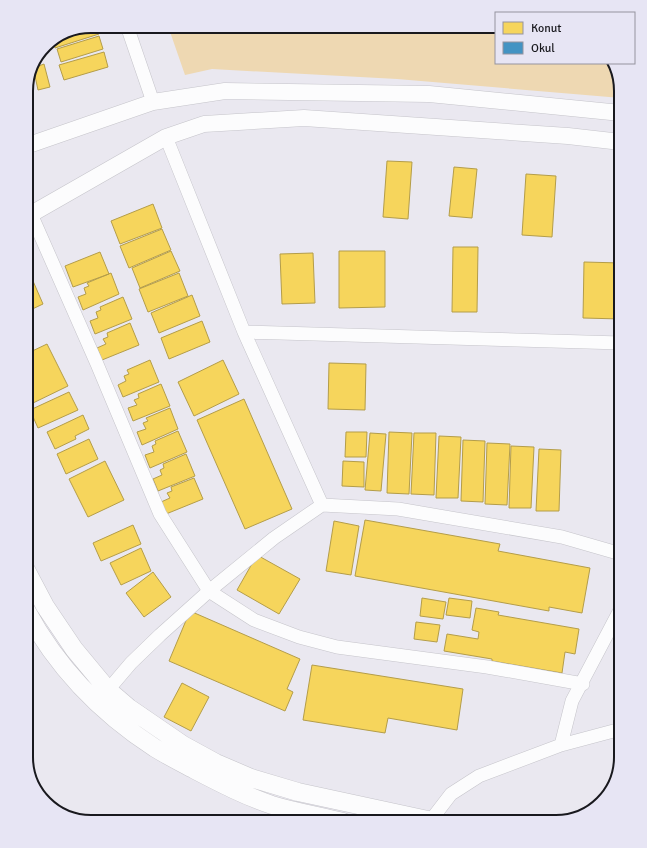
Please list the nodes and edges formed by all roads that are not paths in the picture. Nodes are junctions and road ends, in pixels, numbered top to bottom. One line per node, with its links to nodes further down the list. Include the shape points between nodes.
1 (129, 33): 2 (street)
2 (153, 102): 3 (street, via 225,90 428,94); 6 (street)
3 (614, 112)
4 (166, 137): 5 (street, via 204,124 304,118 560,135); 7 (street); 9 (street)
5 (614, 141)
6 (33, 144)
7 (33, 214)
8 (33, 225): 14 (street, via 97,364 160,514)
9 (244, 332): 10 (street); 11 (street)
10 (614, 343)
11 (322, 505): 12 (street, via 398,509 562,537); 14 (street, via 274,538)
12 (614, 552)
13 (33, 583): 18 (main road, via 74,650)
14 (209, 591): 17 (street, via 254,620 299,637 336,646 487,667); 18 (street, via 131,663)
15 (33, 621): 21 (main road, via 52,652 78,685 99,705 155,748 248,795 272,805)
16 (614, 622): 17 (street)
17 (583, 684): 20 (street, via 572,702)
18 (108, 690): 22 (main road, via 129,708 183,745 250,778 298,792)
19 (614, 731): 20 (street)
20 (561, 745): 23 (street, via 479,776 450,794)
21 (314, 815)
22 (406, 815)
23 (438, 815)

